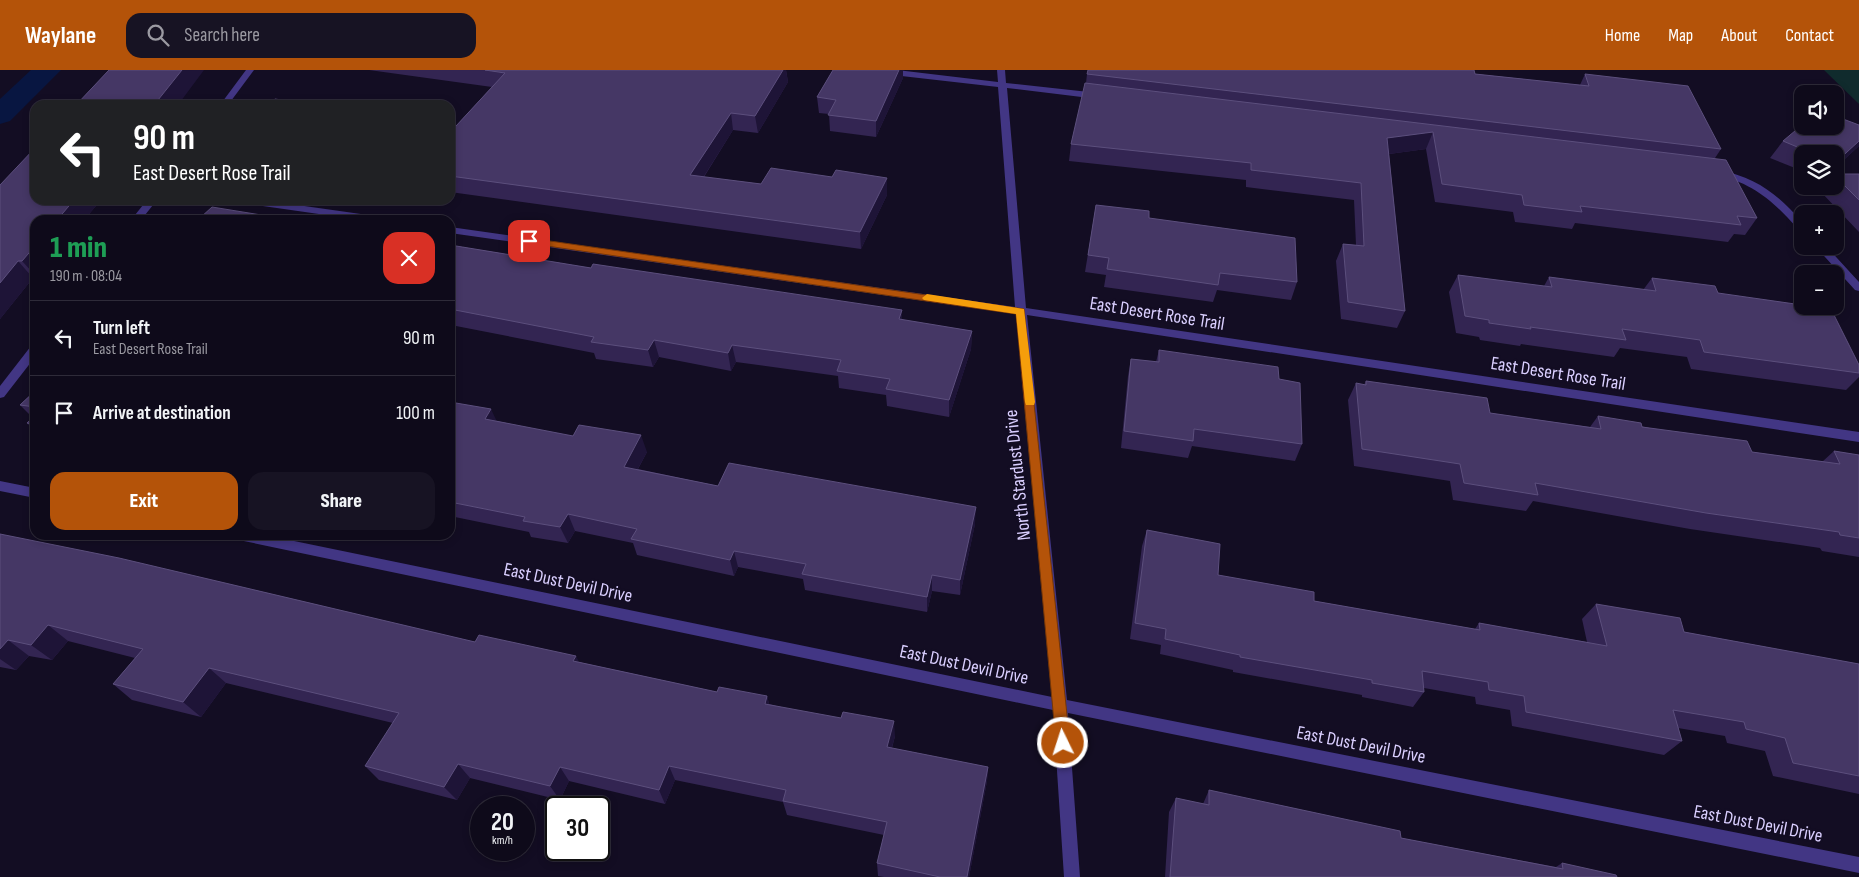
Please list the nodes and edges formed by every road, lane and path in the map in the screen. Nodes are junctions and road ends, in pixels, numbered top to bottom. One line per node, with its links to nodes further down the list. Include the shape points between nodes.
1 (250, 70): 6 (street)
2 (875, 70): 4 (street)
3 (1000, 70): 4 (street, North Stardust Drive)
4 (1001, 84): 5 (street); 16 (street, North Stardust Drive)
5 (1109, 98)
6 (228, 100)
7 (1710, 171): 12 (street, via 1741,177 1771,193)
8 (148, 205): 10 (street)
9 (277, 205): 11 (street)
10 (140, 215)
11 (347, 215)
12 (1794, 218)
13 (455, 231): 16 (street, East Desert Rose Trail)
14 (1828, 255): 15 (street)
15 (1859, 288)
16 (1021, 311): 19 (street, East Desert Rose Trail); 23 (street, North Stardust Drive)
17 (30, 355): 18 (street)
18 (0, 394)
19 (1859, 436)
20 (0, 486): 21 (street)
21 (30, 492)
22 (263, 540): 23 (street, East Dust Devil Drive)
23 (1060, 705): 24 (street, East Dust Devil Drive); 25 (street, North Stardust Drive)
24 (1859, 865)
25 (1072, 877)

